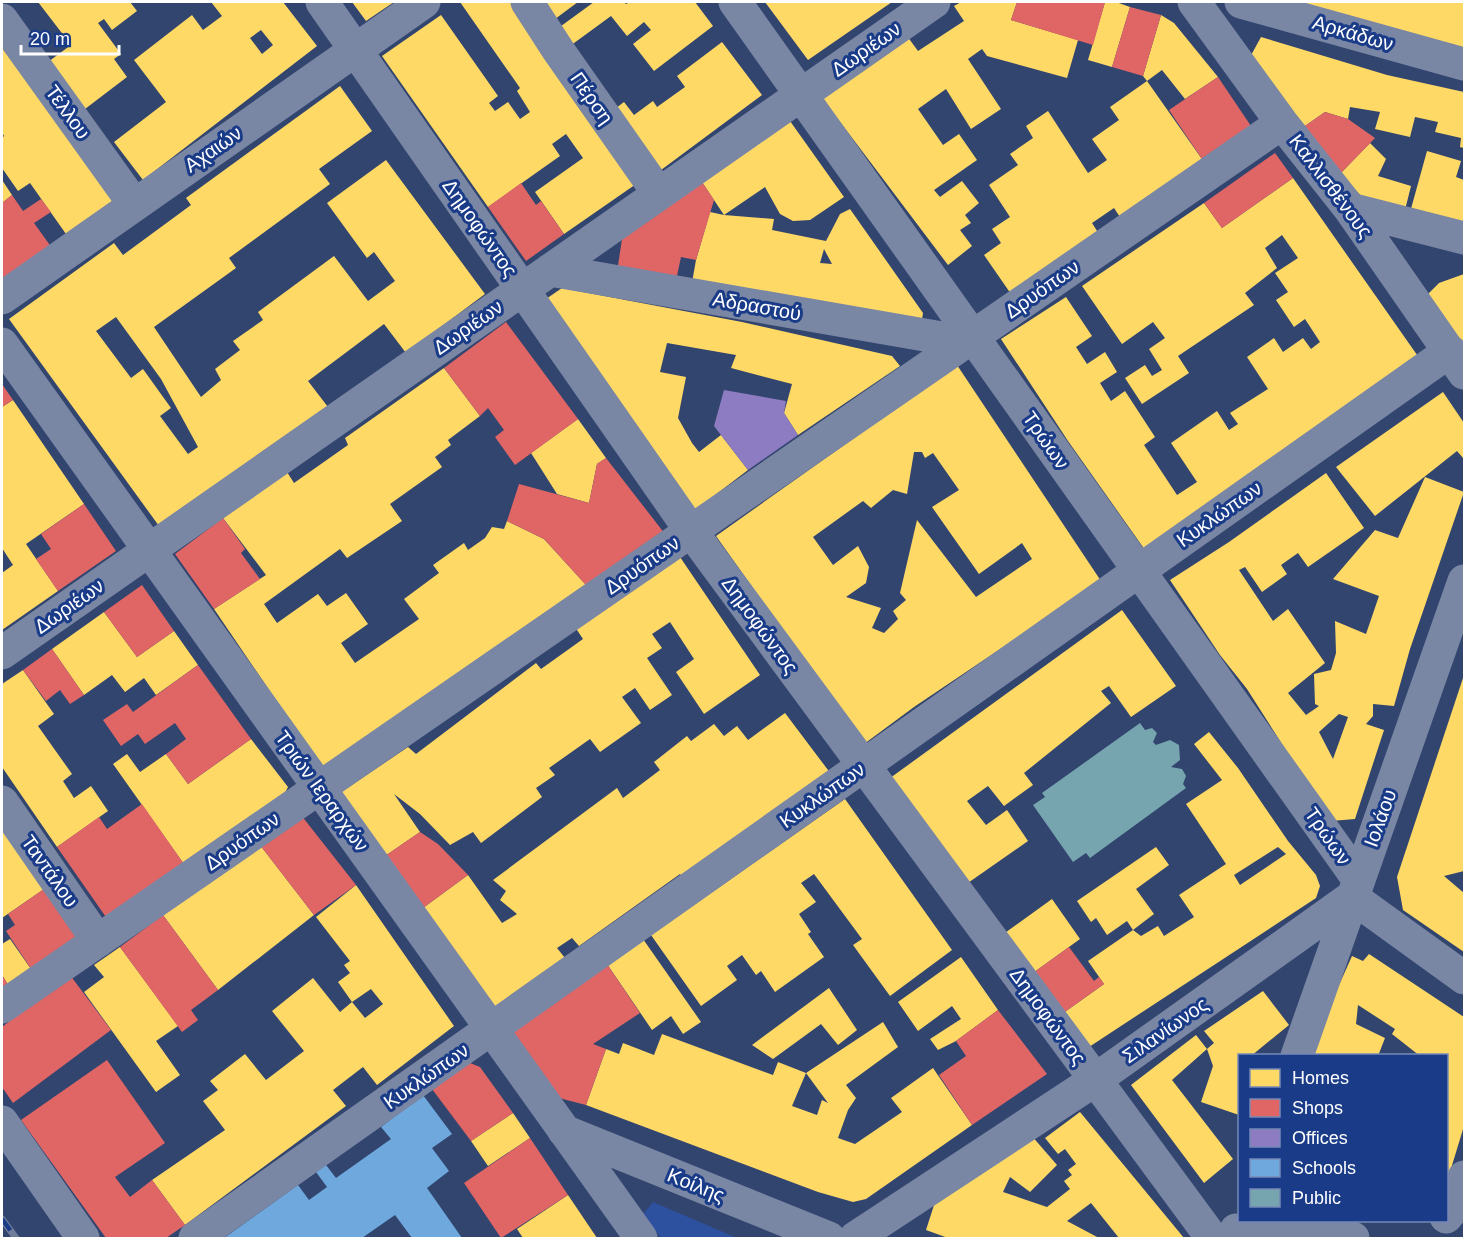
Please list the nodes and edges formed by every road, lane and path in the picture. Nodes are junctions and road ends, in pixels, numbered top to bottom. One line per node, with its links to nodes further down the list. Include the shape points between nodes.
1 (322, 2): 9 (street, Δημοφώντος)
2 (424, 2): 9 (street, Αχαιών)
3 (527, 2): 13 (street, Πέρση)
4 (735, 2): 11 (street, Τρώων)
5 (934, 2): 11 (street, Δωριέων)
6 (1194, 2): 12 (street, Καλλισθένους)
7 (1241, 2): 10 (street, Αρκάδων)
8 (2, 20): 14 (street, Τέλλου)
9 (355, 50): 14 (street, Αχαιών); 18 (street, Δημοφώντος)
10 (1464, 64)
11 (801, 94): 13 (street, Δωριέων); 20 (street, Τρώων)
12 (1282, 123): 15 (street, Καλλισθένους); 20 (street, Δρυόπων)
13 (659, 194): 17 (street, Δωριέων)
14 (134, 204): 19 (street, Αχαιών)
15 (1350, 209): 16 (street); 22 (street, Καλλισθένους)
16 (1464, 238)
17 (550, 270): 18 (street, Δωριέων); 20 (street, Αδραστού)
18 (522, 289): 23 (street, Δημοφώντος); 24 (street, Δωριέων)
19 (2, 298)
20 (969, 339): 23 (street, Δρυόπων); 25 (street, Τρώων)
21 (2, 344): 24 (street, Τριών Ιεραρχών)
22 (1457, 362): 25 (street, Κυκλώπων)
23 (691, 531): 28 (street, Δημοφώντος); 29 (street, Δρυόπων)
24 (149, 550): 27 (street, Δωριέων); 29 (street, Τριών Ιεραρχών)
25 (1140, 571): 28 (street, Κυκλώπων); 31 (street, Τρώων)
26 (1464, 581): 31 (street, Ιολάου)
27 (2, 653)
28 (864, 766): 35 (street, Κυκλώπων); 37 (street, Δημοφώντος)
29 (319, 788): 32 (street, Δρυόπων); 35 (street, Τριών Ιεραρχών)
30 (2, 802): 32 (street, Ταντάλου)
31 (1355, 888): 33 (street, Τρώων); 36 (street, Ιολάου); 37 (street, Σιλανίωνος)
32 (98, 941): 34 (street, Δρυόπων)
33 (1464, 978)
34 (2, 1008)
35 (492, 1029): 39 (street, Τριών Ιεραρχών); 44 (street, Κυκλώπων)
36 (1298, 1054)
37 (1095, 1080): 42 (street, Δημοφώντος); 47 (street, Σιλανίωνος)
38 (2, 1122): 43 (street)
39 (564, 1131): 45 (street, Τριών Ιεραρχών); 46 (street, Κοίλης)
40 (1464, 1177): 41 (street, via 1457,1204)
41 (1448, 1211)
42 (1230, 1232): 48 (street, via 1336,1233)
43 (83, 1239)
44 (195, 1239)
45 (641, 1239)
46 (829, 1239)
47 (855, 1239)
48 (1353, 1239)

